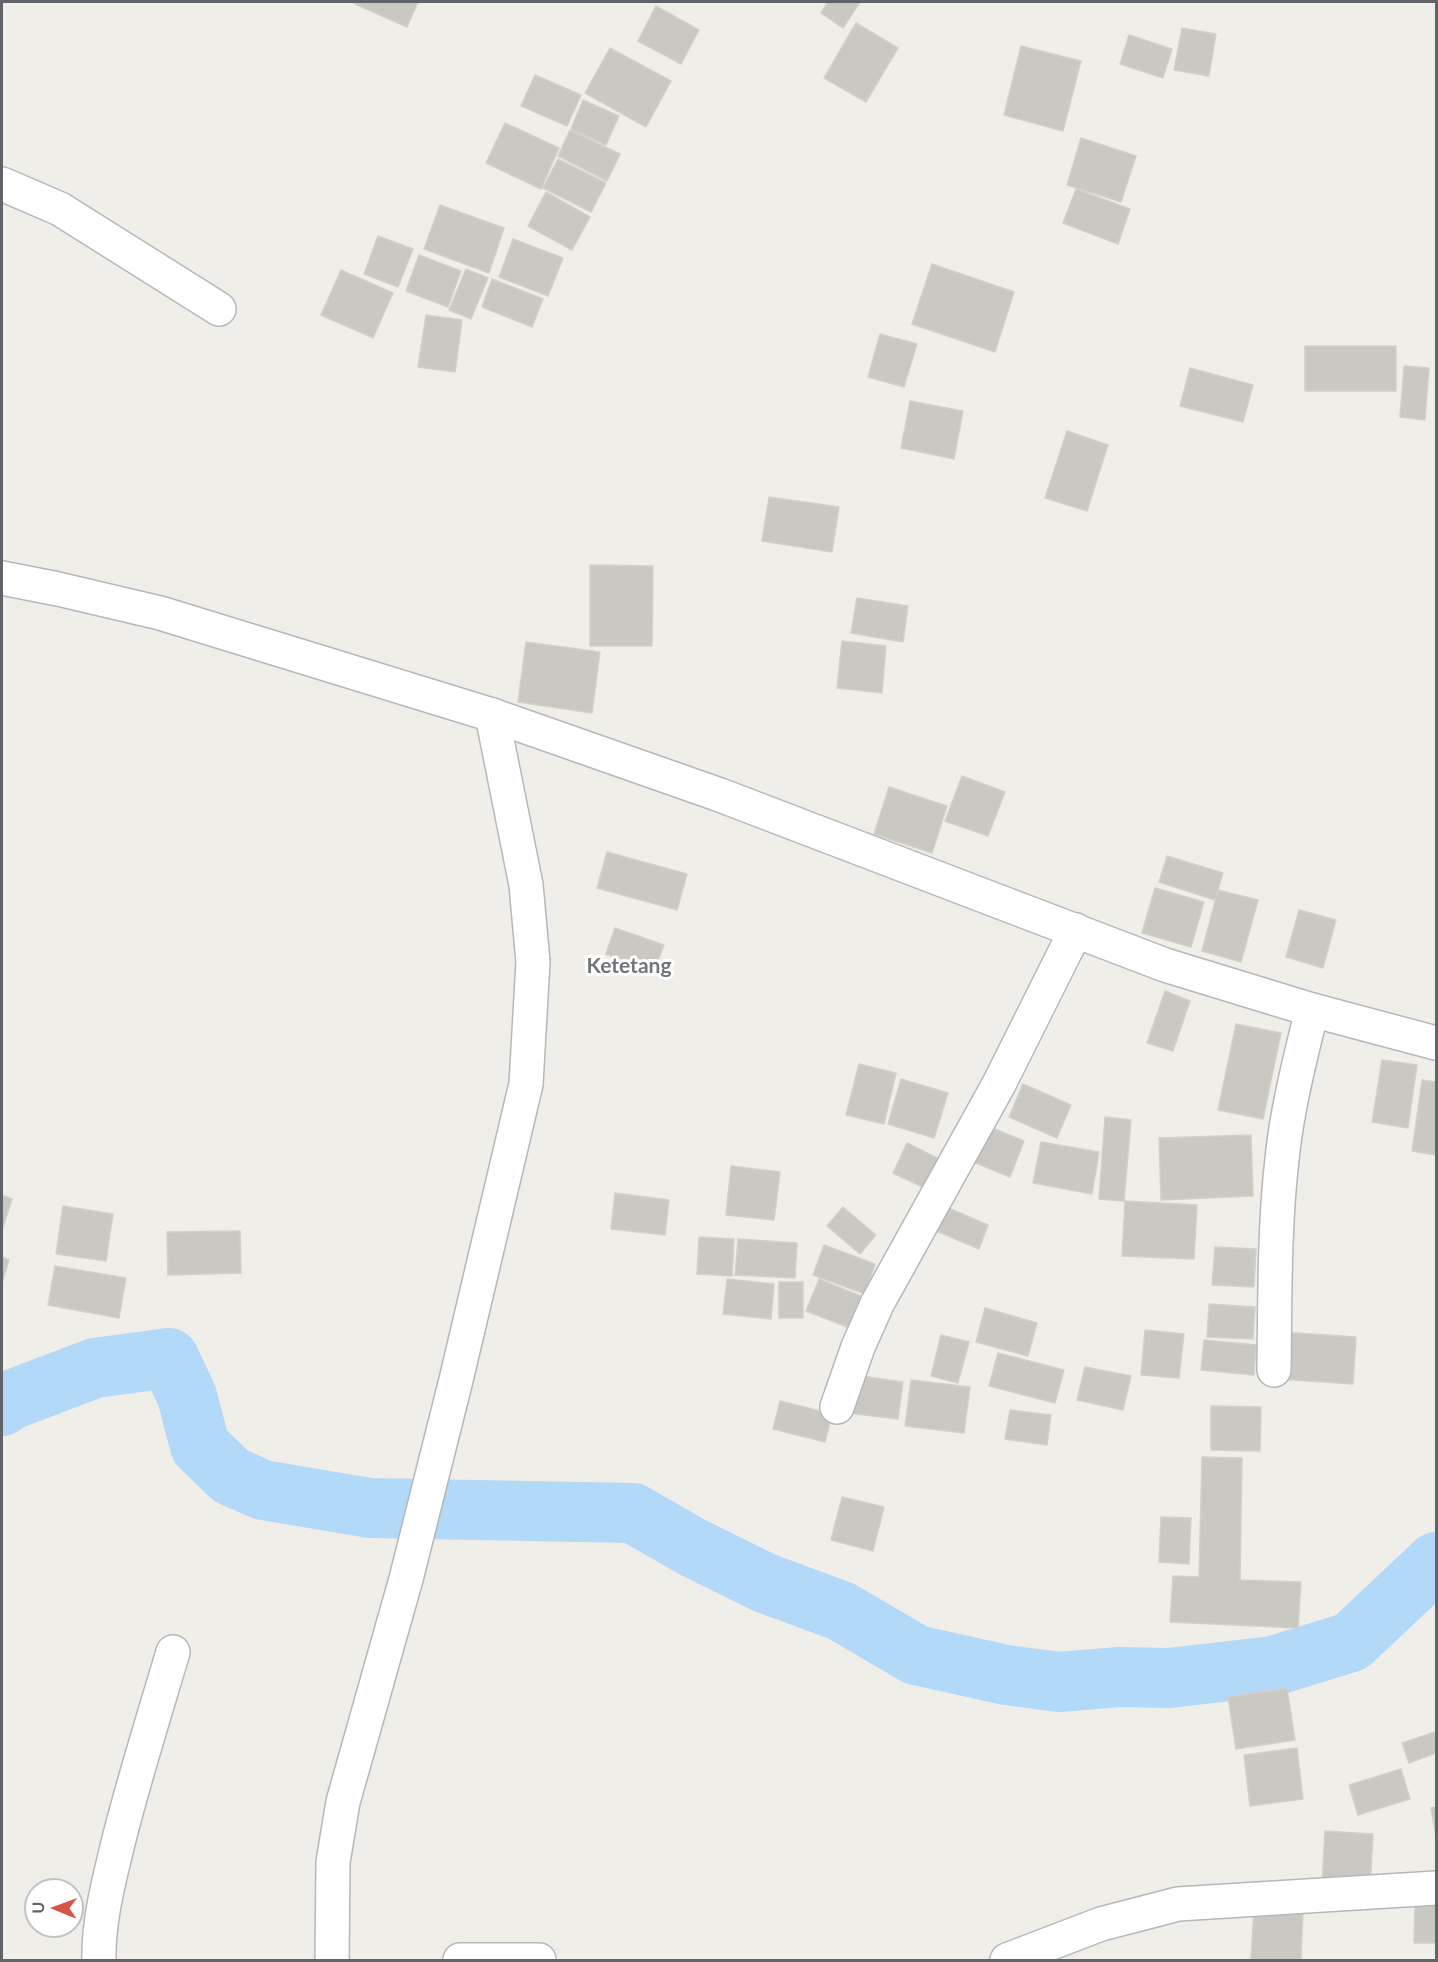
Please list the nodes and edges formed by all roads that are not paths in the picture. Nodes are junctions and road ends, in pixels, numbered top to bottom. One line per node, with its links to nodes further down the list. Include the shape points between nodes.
1 (2, 184): 2 (street, via 60,209)
2 (219, 309)
3 (2, 578): 4 (street, via 160,613)
4 (492, 715): 5 (street, via 720,795); 13 (street, via 526,885 533,962 526,1084 406,1579 343,1802 333,1862)
5 (1076, 930): 6 (street, via 1165,965); 9 (street, via 999,1084 877,1304)
6 (1312, 1010): 7 (street); 8 (street, via 1291,1098 1282,1159)
7 (1437, 1043)
8 (1274, 1370)
9 (837, 1407)
10 (173, 1652): 12 (street, via 108,1884)
11 (1437, 1888): 16 (street, via 1179,1904 1101,1924)
12 (99, 1960)
13 (332, 1960)
14 (460, 1960): 15 (street)
15 (539, 1960)
16 (1007, 1960)

